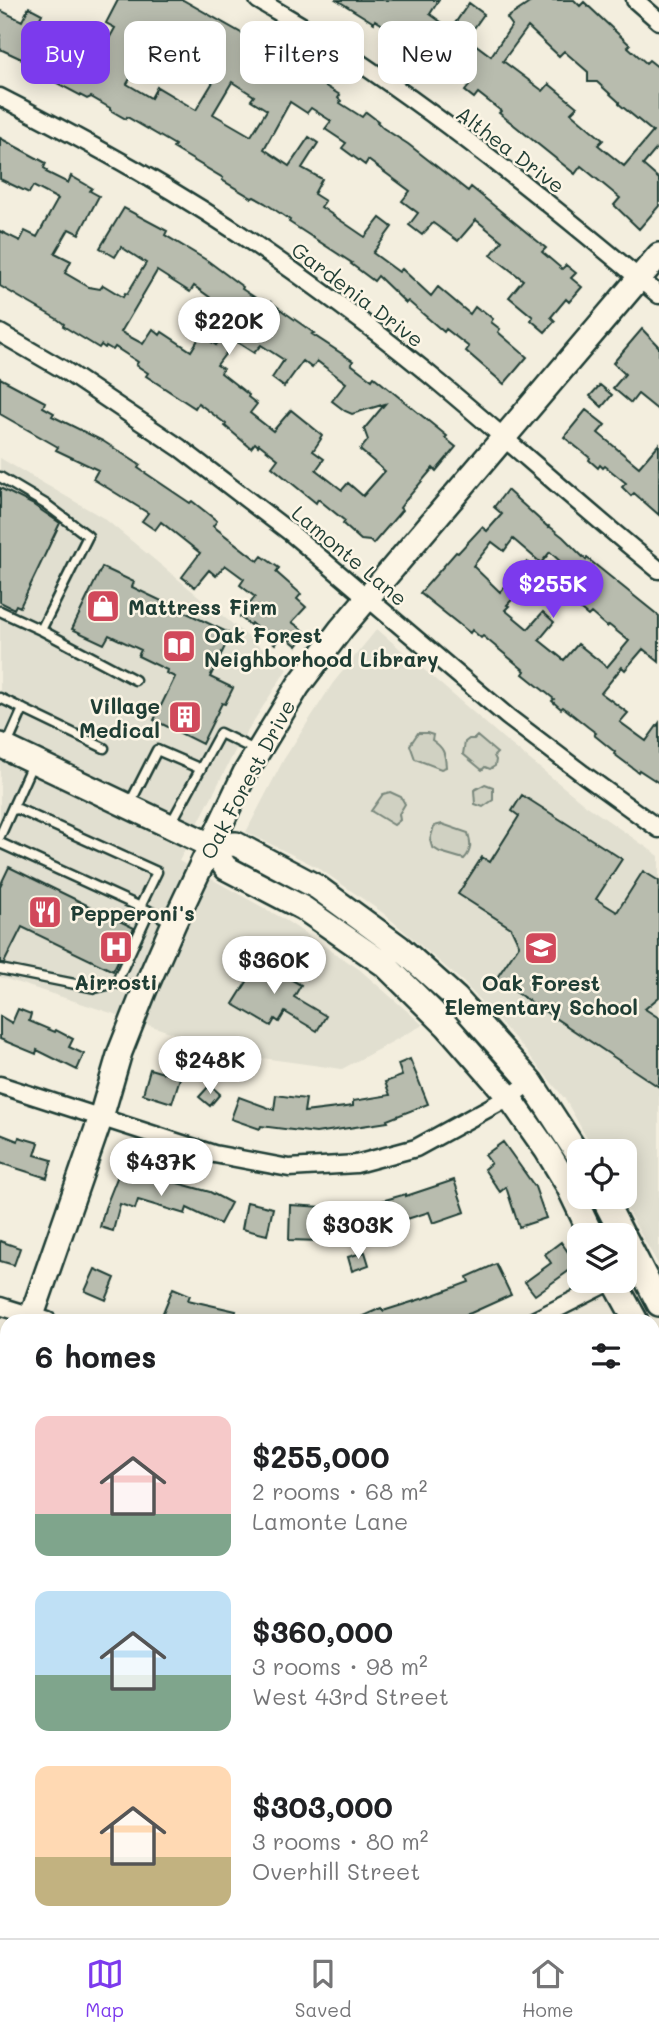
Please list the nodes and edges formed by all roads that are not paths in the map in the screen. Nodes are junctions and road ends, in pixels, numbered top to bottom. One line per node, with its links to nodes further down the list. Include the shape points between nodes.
1 (258, 0): 6 (street, Althea Drive, via 353,58 473,145)
2 (635, 0): 3 (street)
3 (659, 22)
4 (0, 97): 9 (street, Gardenia Drive, via 95,146 268,253 441,384)
5 (659, 256): 6 (main road, Oak Forest Drive)
6 (639, 278): 7 (street, Althea Drive); 9 (main road, Oak Forest Drive)
7 (659, 295)
8 (0, 333): 12 (street, Lamonte Lane, via 180,448)
9 (503, 438): 11 (street, Gardenia Drive); 12 (main road, Oak Forest Drive)
10 (0, 477): 14 (lane, via 88,536)
11 (659, 570)
12 (368, 598): 20 (main road, Oak Forest Drive, via 298,686); 26 (street, Lamonte Lane, via 509,717)
13 (0, 611): 14 (lane)
14 (41, 630): 15 (lane)
15 (135, 680)
16 (0, 698): 17 (lane)
17 (23, 709): 18 (lane); 19 (lane)
18 (3, 747): 21 (main road)
19 (104, 748)
20 (258, 751): 22 (lane, via 220,733); 29 (main road, Oak Forest Drive)
21 (34, 761): 23 (main road); 24 (lane)
22 (201, 769): 23 (lane, via 157,750); 25 (lane)
23 (128, 806): 25 (main road)
24 (12, 810): 27 (lane); 30 (lane, via 157,872)
25 (170, 826): 29 (main road)
26 (659, 829)
27 (0, 836)
28 (0, 843): 30 (lane)
29 (210, 845): 32 (main road, Oak Forest Drive); 36 (main road, via 236,845 307,882 399,947 456,998); 38 (main road, via 226,868 303,908 385,965)
30 (140, 907): 31 (lane)
31 (149, 911): 32 (lane); 34 (lane)
32 (174, 923): 35 (main road, Oak Forest Drive)
33 (0, 969): 34 (lane, via 95,988)
34 (116, 983): 35 (lane)
35 (145, 989): 39 (main road, Oak Forest Drive)
36 (531, 1082): 38 (street); 40 (main road)
37 (0, 1085): 39 (street)
38 (509, 1097): 39 (street, via 416,1148 356,1164 289,1168 214,1154); 41 (main road, via 547,1151)
39 (101, 1117): 48 (main road, Oak Forest Drive)
40 (568, 1139)
41 (586, 1223)
42 (637, 1277): 45 (main road)
43 (589, 1293): 49 (street)
44 (620, 1293): 50 (main road)
45 (659, 1304)
46 (0, 1306): 47 (street)
47 (21, 1314)
48 (39, 1314)
49 (547, 1314)
50 (632, 1314)

